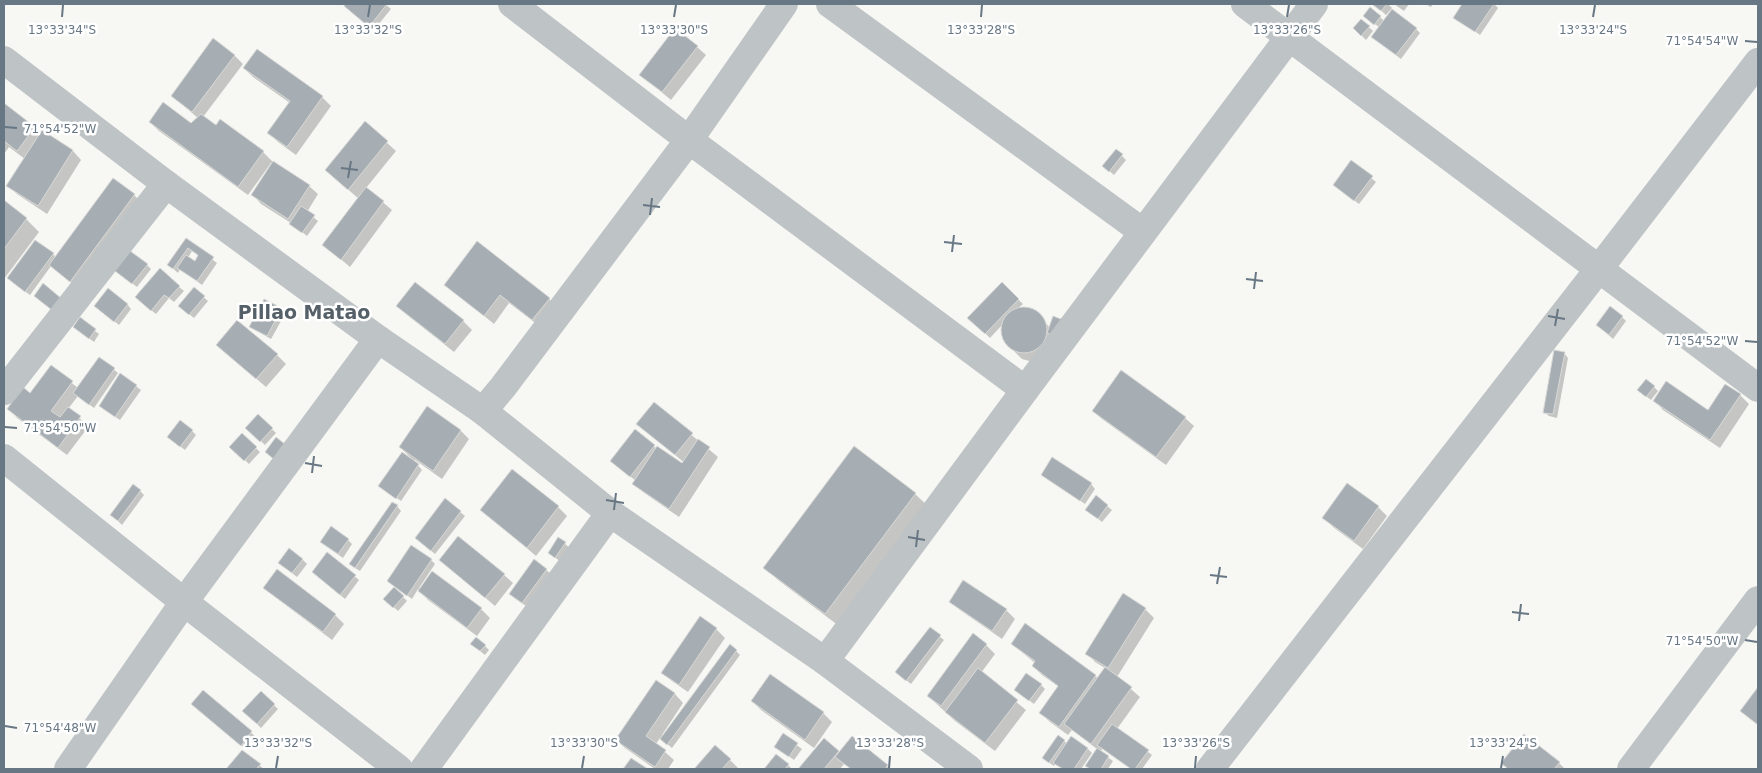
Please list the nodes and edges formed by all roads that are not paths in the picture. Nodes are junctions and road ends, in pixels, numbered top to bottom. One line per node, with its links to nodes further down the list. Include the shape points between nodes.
1 (512, 4): 9 (street)
2 (784, 4): 9 (street)
3 (830, 4): 11 (street)
4 (1245, 4): 6 (street)
5 (1314, 4): 6 (street)
6 (1288, 37): 11 (street); 12 (street)
7 (4, 60): 10 (street)
8 (1758, 62): 12 (street)
9 (689, 140): 15 (street); 17 (street)
10 (166, 184): 13 (street); 16 (street)
11 (1143, 232): 15 (street)
12 (1598, 270): 14 (street); 27 (street)
13 (378, 338): 17 (street); 21 (street)
14 (1758, 388)
15 (1025, 390): 22 (street)
16 (4, 391)
17 (483, 411): 19 (street)
18 (4, 458): 21 (street)
19 (610, 513): 22 (street); 25 (street)
20 (1758, 600): 28 (street)
21 (184, 602): 23 (street); 24 (street)
22 (825, 661): 26 (street)
23 (68, 769)
24 (399, 769)
25 (424, 769)
26 (969, 769)
27 (1210, 769)
28 (1631, 769)

